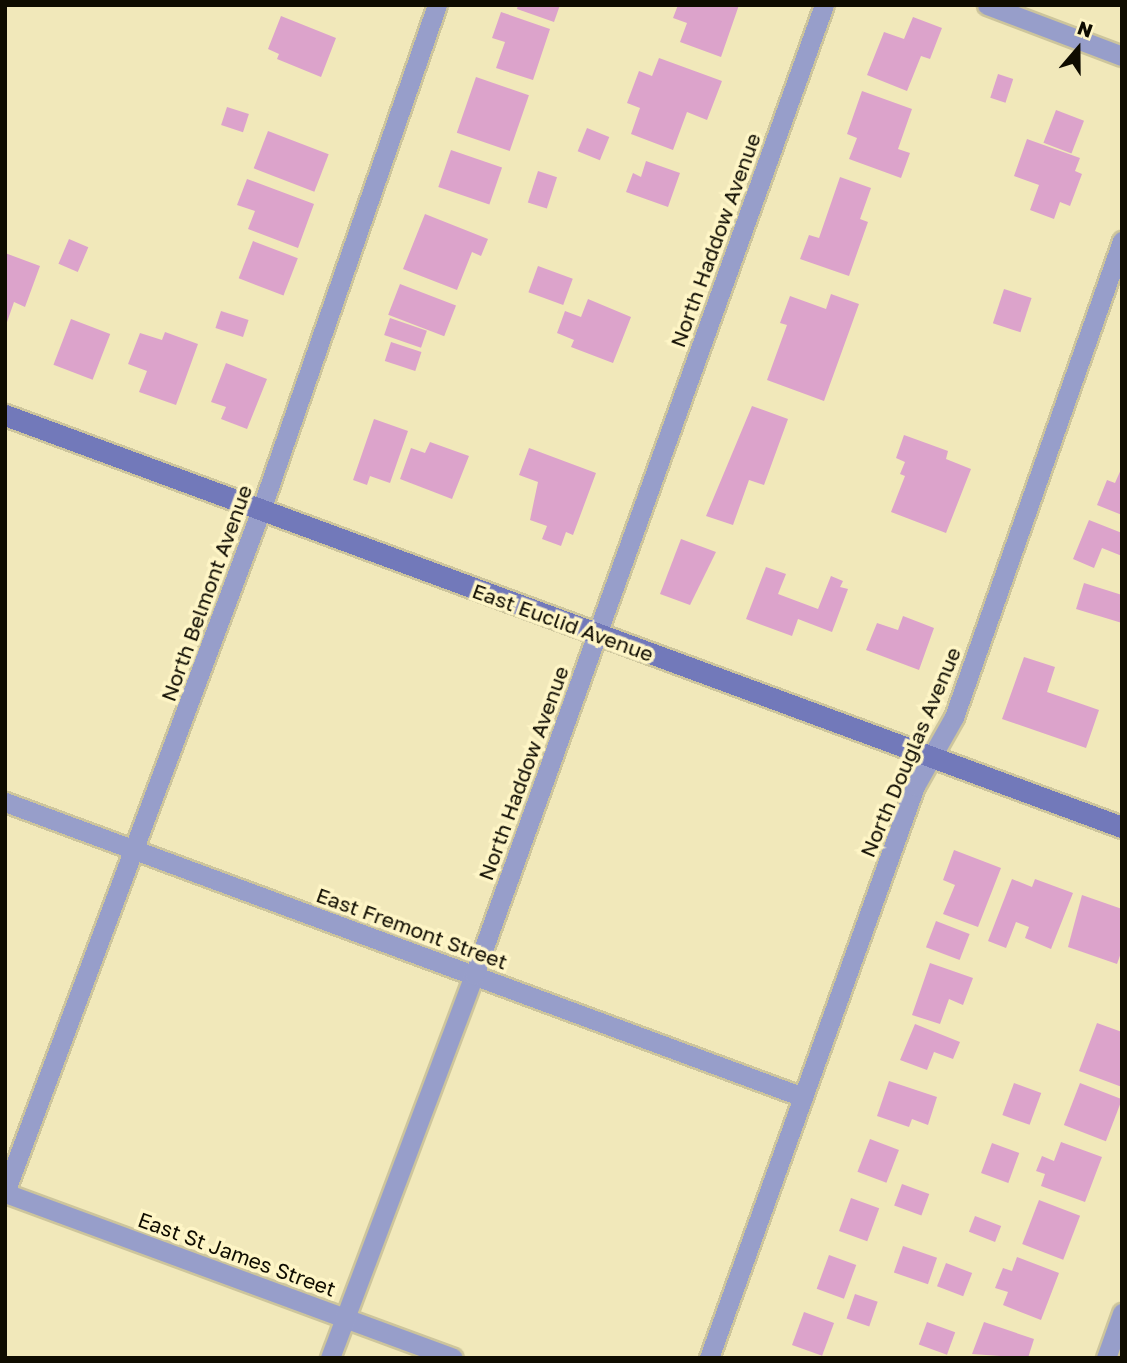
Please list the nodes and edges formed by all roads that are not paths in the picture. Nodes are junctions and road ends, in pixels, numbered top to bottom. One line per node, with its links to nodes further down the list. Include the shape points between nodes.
1 (437, 5): 7 (street, North Belmont Avenue)
2 (824, 5): 8 (street, North Haddow Avenue)
3 (987, 5): 4 (street)
4 (1122, 56)
5 (1122, 241): 9 (street, North Douglas Avenue, via 954,716)
6 (5, 415): 7 (street, East Euclid Avenue)
7 (261, 510): 8 (street, East Euclid Avenue); 12 (street, North Belmont Avenue)
8 (597, 634): 9 (street, East Euclid Avenue); 13 (street, North Haddow Avenue)
9 (932, 758): 11 (street, East Euclid Avenue); 14 (street, North Douglas Avenue, via 915,786)
10 (5, 802): 12 (street, East Fremont Street)
11 (1122, 827)
12 (136, 851): 13 (street, East Fremont Street); 15 (street, North Belmont Avenue)
13 (474, 975): 14 (street, East Fremont Street); 17 (street, North Haddow Avenue)
14 (803, 1097): 20 (street, North Douglas Avenue)
15 (5, 1193): 17 (street, East St James Street)
16 (1122, 1313): 21 (street)
17 (345, 1318): 18 (street, North Haddow Avenue); 19 (street, East St James Street)
18 (330, 1358)
19 (453, 1358)
20 (709, 1358)
21 (1106, 1358)

